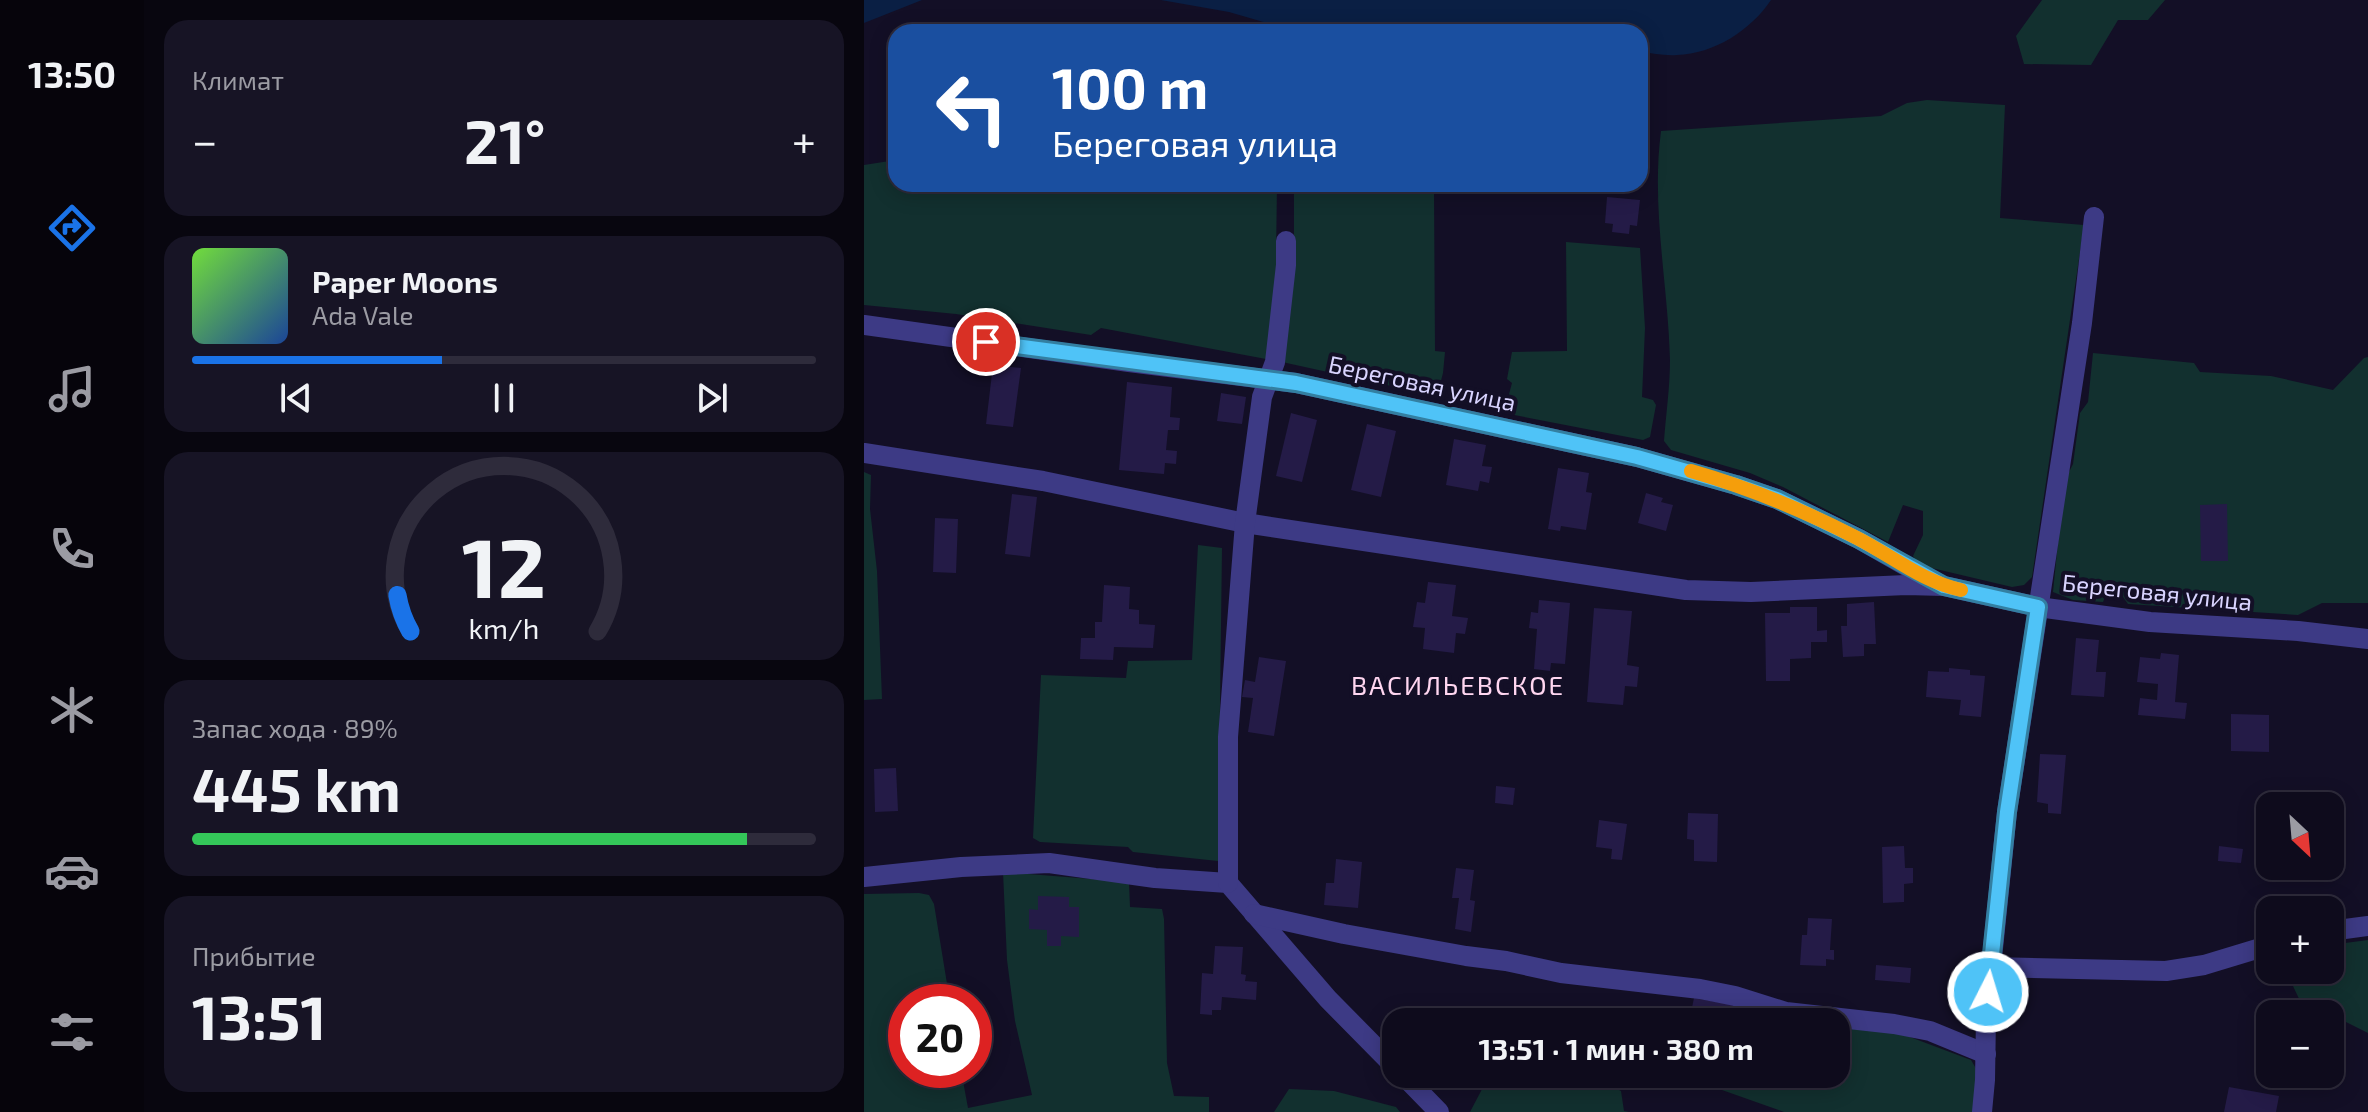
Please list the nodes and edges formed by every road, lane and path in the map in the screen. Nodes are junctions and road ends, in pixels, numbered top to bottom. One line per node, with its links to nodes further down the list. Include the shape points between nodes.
1 (2094, 217): 8 (street)
2 (1286, 241): 4 (street, via 1275,362)
3 (864, 325): 4 (street, Береговая улица)
4 (1268, 380): 6 (street); 7 (street, Береговая улица, via 1637,457 1736,485 1777,499)
5 (864, 453): 6 (street, Береговая улица, via 1043,481)
6 (1245, 523): 7 (street, Береговая улица, via 1686,590); 11 (street, via 1228,737)
7 (1944, 586): 8 (street, Береговая улица)
8 (2038, 607): 9 (street, Береговая улица, via 2150,622); 16 (street, via 2007,812)
9 (2368, 639)
10 (864, 877): 11 (street, via 1049,863)
11 (1228, 883): 12 (street)
12 (1254, 914): 17 (street); 18 (street, via 1561,973 1700,989 1786,1012 1894,1024 1930,1031)
13 (2368, 926): 14 (street)
14 (2344, 929)
15 (2256, 949): 16 (street, via 2166,971)
16 (1991, 967): 18 (street)
17 (1382, 1054)
18 (1986, 1054): 21 (street)
19 (1416, 1088): 20 (street)
20 (1439, 1112)
21 (1982, 1112)

